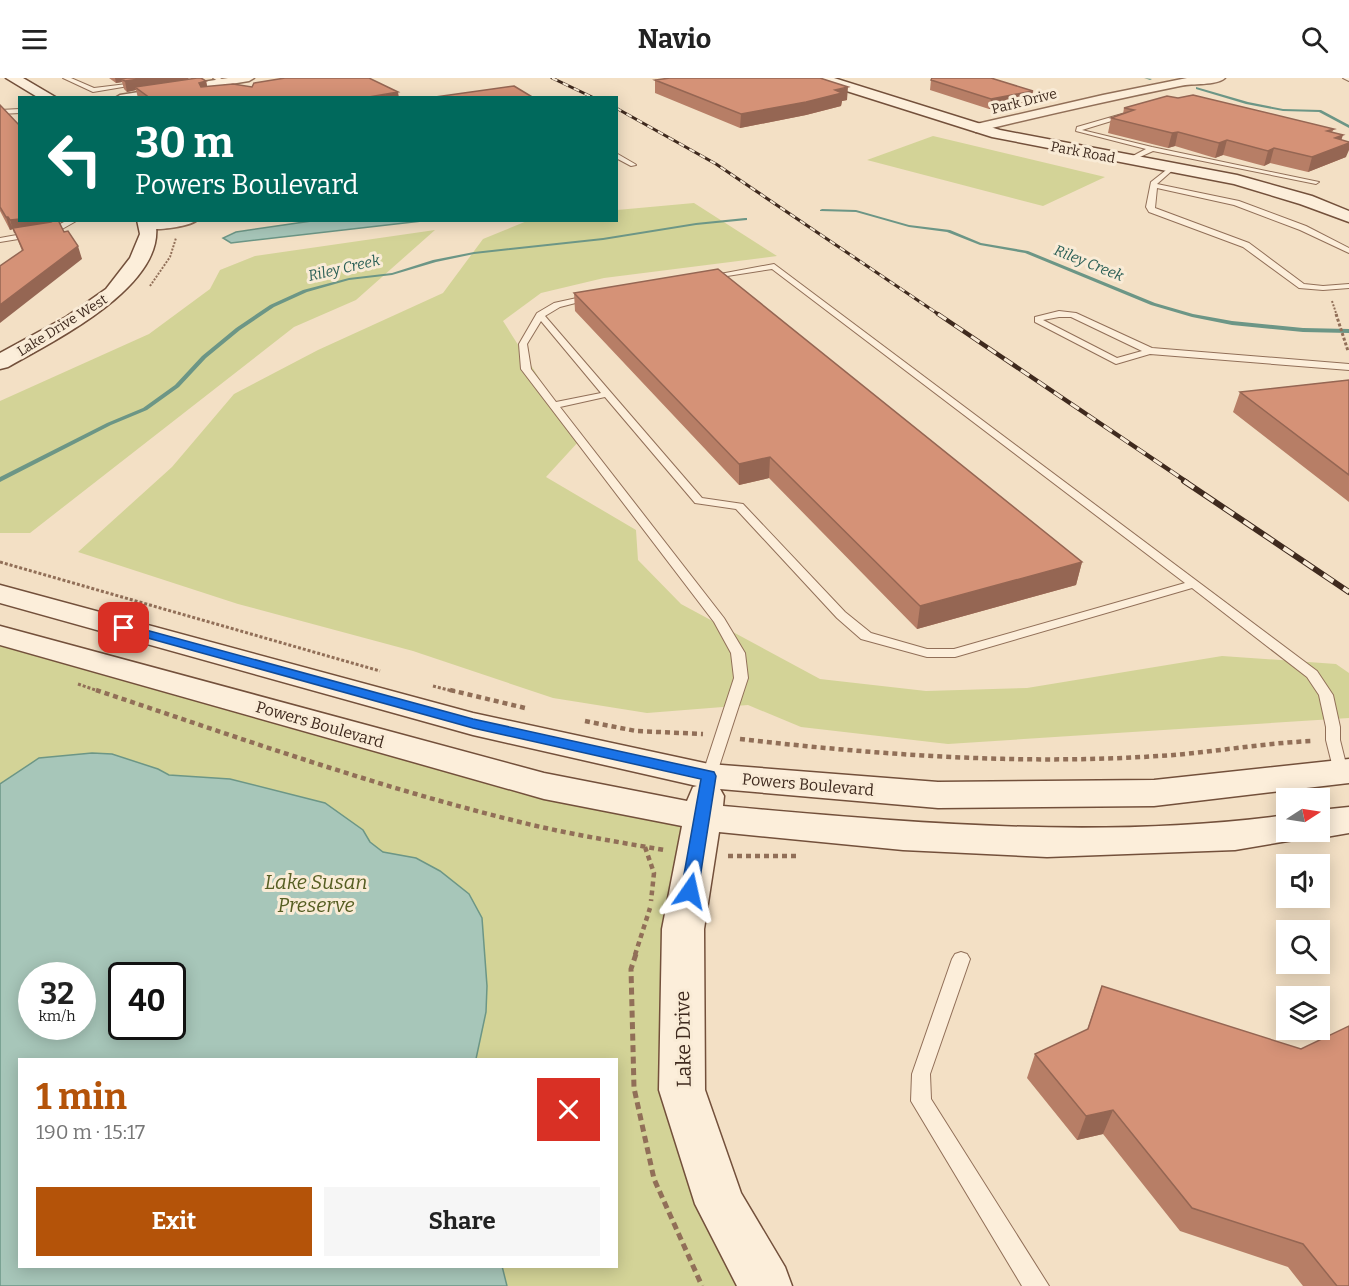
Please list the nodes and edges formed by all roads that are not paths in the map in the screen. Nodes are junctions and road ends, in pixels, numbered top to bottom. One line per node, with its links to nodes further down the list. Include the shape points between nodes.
1 (13, 78): 10 (main road)
2 (66, 78): 3 (lane, via 93,90)
3 (173, 78)
4 (249, 78): 7 (street)
5 (820, 78): 16 (main road, Park Road)
6 (1220, 78): 16 (street, Park Drive, via 1103,98)
7 (220, 80): 8 (lane); 11 (street)
8 (243, 92): 9 (lane); 12 (lane)
9 (225, 95)
10 (46, 96)
11 (131, 96)
12 (249, 96)
13 (18, 111): 14 (lane)
14 (0, 112)
15 (1133, 113): 17 (lane, via 1079,131)
16 (976, 128): 19 (main road, Park Road)
17 (1152, 149): 19 (lane); 22 (lane)
18 (618, 156): 20 (lane)
19 (1129, 160): 21 (main road, Park Road)
20 (633, 165)
21 (1172, 168): 23 (lane); 24 (main road, Park Road, via 1237,180)
22 (1316, 182)
23 (1154, 185): 31 (lane, via 1236,202); 33 (lane, via 1152,210 1246,245 1302,286)
24 (1349, 217)
25 (71, 222): 28 (lane)
26 (168, 222): 27 (street)
27 (146, 224): 37 (main road, Lake Drive West, via 149,234 139,259 113,294 74,321)
28 (39, 233): 29 (lane); 30 (lane)
29 (0, 240)
30 (45, 244)
31 (1349, 251)
32 (695, 279): 41 (lane, via 774,266)
33 (1349, 286)
34 (605, 294): 35 (lane, via 557,305)
35 (540, 315): 39 (lane); 40 (lane, via 523,344 526,369)
36 (1150, 351): 36 (lane, via 1116,360 1038,319 1073,315); 38 (lane)
37 (0, 362)
38 (1349, 367)
39 (608, 394): 40 (lane); 41 (lane, via 699,501 739,506 840,615 866,636 927,652 955,653)
40 (554, 405): 45 (lane, via 720,621 738,653 741,678)
41 (1194, 584): 44 (lane, via 1312,674 1326,695)
42 (0, 594): 45 (main road, Powers Boulevard, via 473,724)
43 (0, 635): 45 (main road, Powers Boulevard, via 544,786)
44 (1341, 761): 45 (main road, Powers Boulevard, via 1154,793)
45 (705, 796): 48 (main road, Powers Boulevard, via 903,836 1047,843 1234,836); 50 (main road, Lake Drive, via 682,929 682,1090 720,1204)
46 (1349, 820): 47 (main road)
47 (1330, 823)
48 (1276, 830)
49 (961, 959): 51 (lane, via 921,1074 921,1101)
50 (766, 1286)
51 (1038, 1286)

